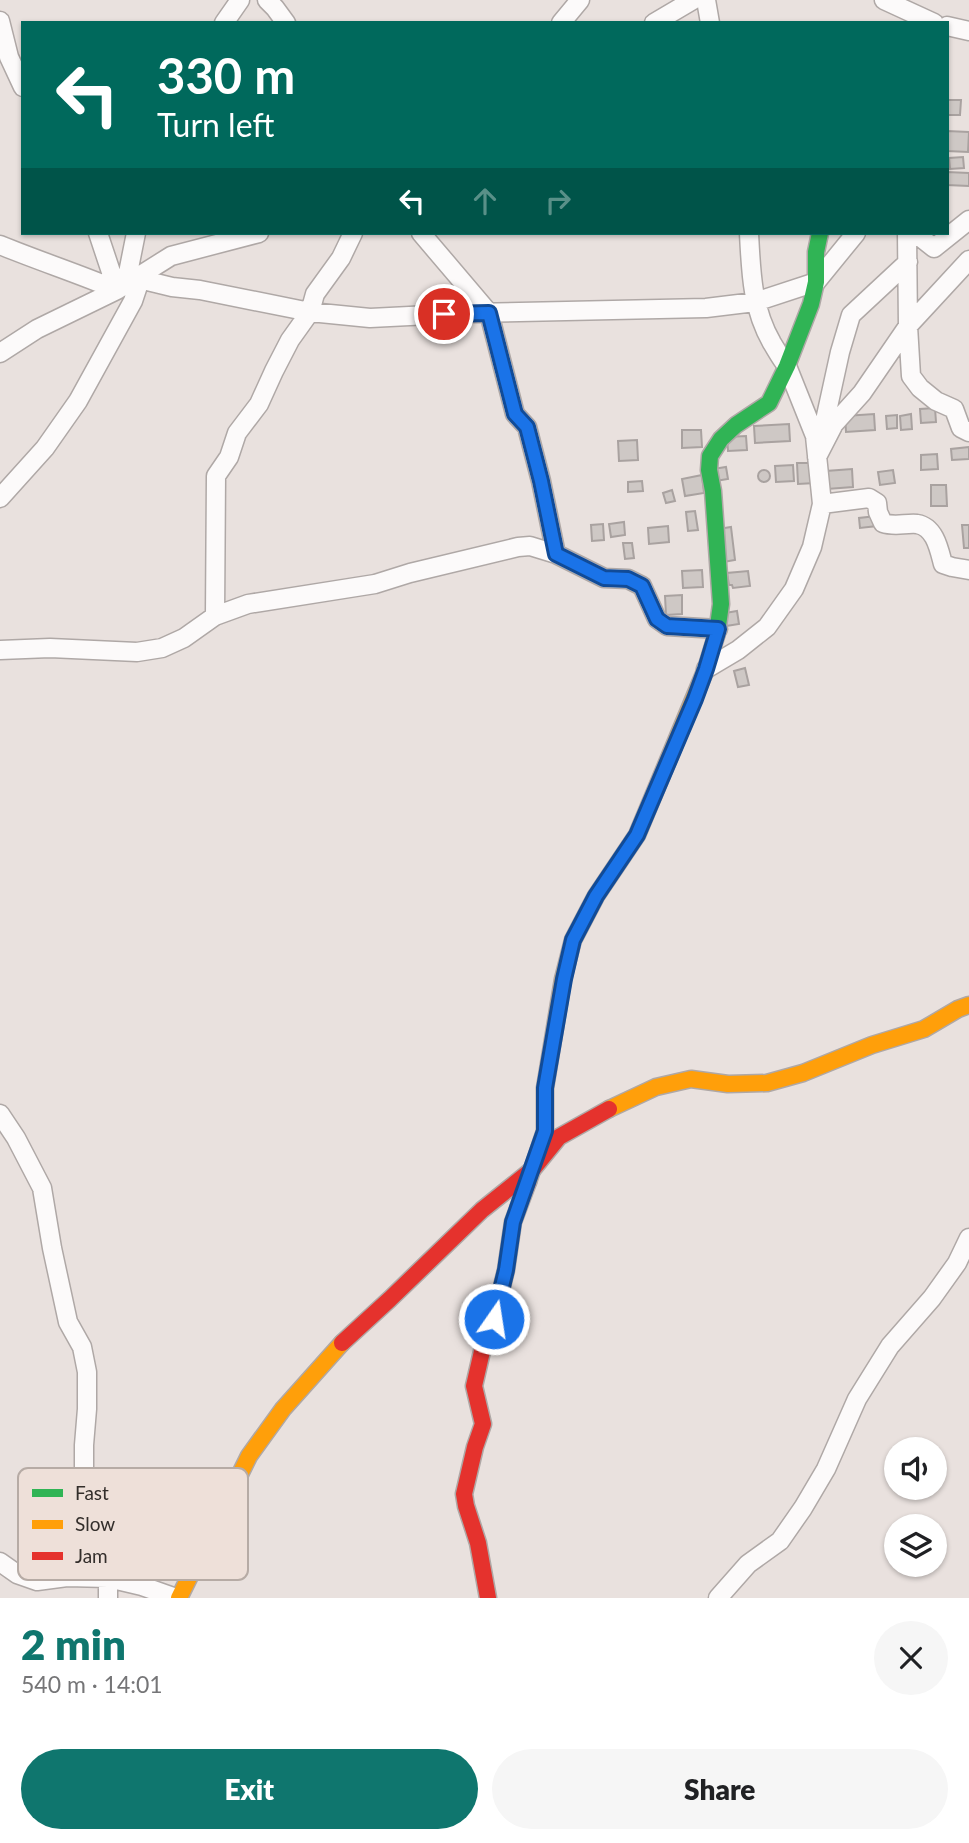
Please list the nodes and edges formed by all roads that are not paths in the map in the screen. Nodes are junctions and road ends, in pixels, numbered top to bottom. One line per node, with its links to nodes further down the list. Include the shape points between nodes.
1 (240, 0): 8 (street)
2 (267, 0): 9 (street)
3 (580, 0): 10 (street)
4 (693, 0): 11 (street)
5 (706, 0): 12 (street)
6 (892, 7): 13 (street)
7 (0, 21): 16 (street)
8 (225, 21)
9 (285, 21)
10 (563, 21)
11 (657, 21)
12 (710, 21)
13 (929, 21)
14 (949, 26): 15 (street)
15 (969, 31)
16 (21, 83)
17 (969, 220): 29 (street)
18 (99, 235): 34 (street)
19 (136, 235): 34 (street, via 128,273)
20 (251, 235): 32 (street, via 171,256)
21 (352, 235): 36 (street, via 315,294)
22 (423, 235): 37 (street)
23 (749, 235): 35 (street)
24 (820, 235): 33 (street)
25 (854, 235): 33 (street)
26 (907, 235): 30 (street)
27 (918, 235): 29 (street)
28 (0, 245): 34 (street)
29 (934, 248): 31 (street)
30 (908, 262): 38 (street); 42 (street, via 851,315)
31 (968, 265): 38 (street)
32 (139, 278): 34 (street); 36 (street); 43 (street, via 133,301 78,401 45,448)
33 (816, 282): 35 (street); 40 (street)
34 (117, 290): 39 (street, via 48,323)
35 (755, 302): 37 (street, via 706,308); 40 (street, via 767,335)
36 (310, 312): 37 (street, via 370,318); 47 (street, via 216,476)
37 (489, 313): 45 (street, via 515,414 527,427)
38 (908, 326): 41 (street, via 911,376 928,395 954,409 961,428); 42 (street, via 862,393 834,424)
39 (0, 353)
40 (787, 366): 42 (street, via 815,436); 48 (street, via 769,403 721,439 710,456 721,604)
41 (969, 432)
42 (817, 457): 44 (street)
43 (0, 498)
44 (822, 504): 46 (street, via 869,498 877,503 883,523 918,524 937,541 943,564); 50 (street, via 812,547 794,589 774,618 738,650)
45 (556, 554): 47 (street, via 530,546 517,548 375,584 248,604); 48 (street, via 604,578 628,579 642,586 657,619 667,626)
46 (969, 570)
47 (215, 616): 49 (street, via 184,638 137,652)
48 (718, 629): 50 (street)
49 (0, 650)
50 (706, 669): 53 (street, via 637,835 573,940 545,1088 545,1131)
51 (969, 1004): 53 (street, via 924,1029 779,1080 727,1084 691,1079 656,1087 559,1137)
52 (0, 1114): 55 (street, via 41,1188 68,1322 82,1347 87,1372)
53 (533, 1168): 56 (street, via 340,1344 283,1409); 64 (street, via 513,1222 506,1270 474,1387 483,1424 464,1494)
54 (969, 1238): 65 (street, via 932,1298 890,1346 857,1399 826,1469 780,1541 747,1564)
55 (84, 1468)
56 (243, 1468)
57 (0, 1562): 58 (street)
58 (18, 1574)
59 (108, 1580): 62 (street)
60 (119, 1580): 63 (street)
61 (186, 1580): 63 (street)
62 (108, 1598)
63 (177, 1598)
64 (488, 1598)
65 (718, 1598)

